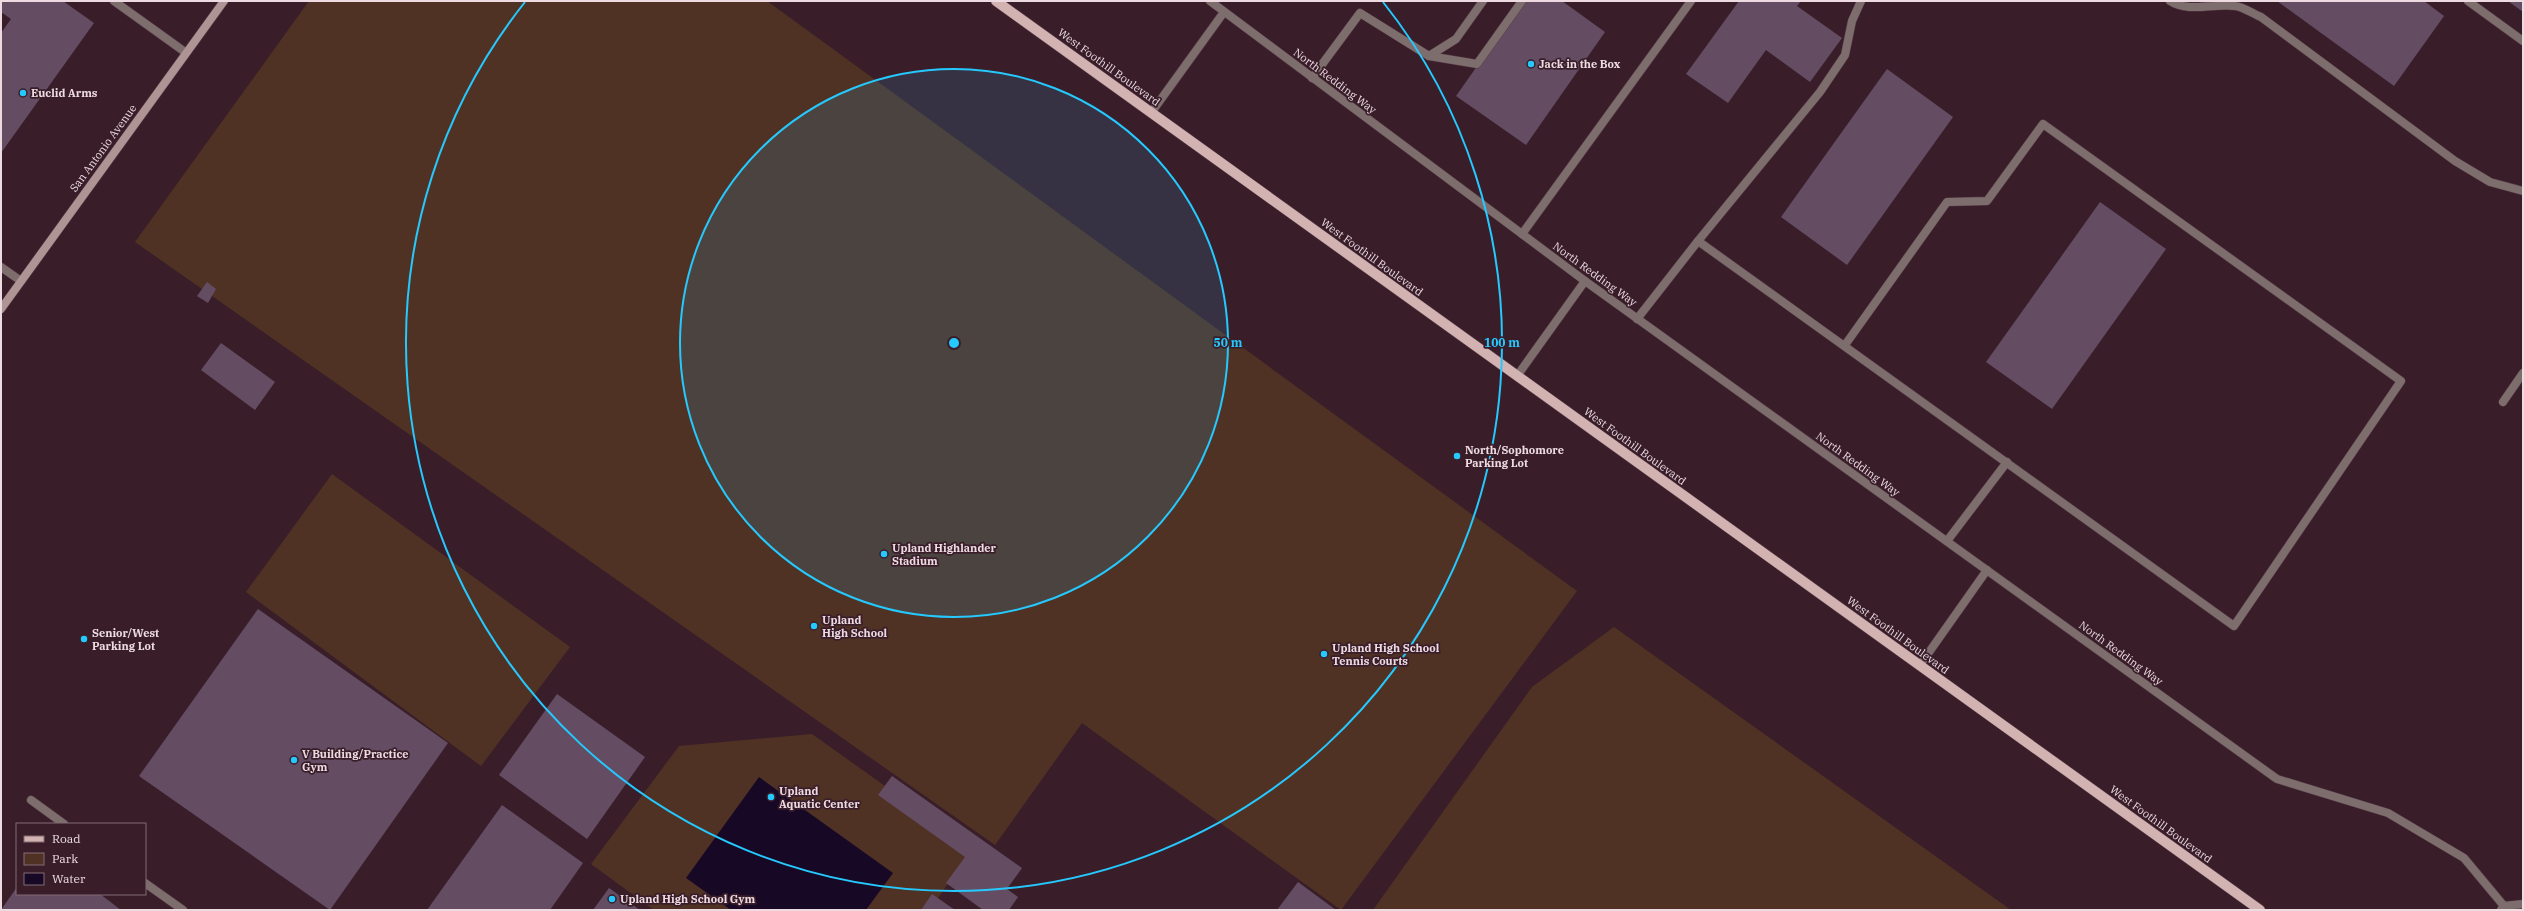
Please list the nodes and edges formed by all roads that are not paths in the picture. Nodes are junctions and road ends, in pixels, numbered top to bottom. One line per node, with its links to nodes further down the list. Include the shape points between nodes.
1 (114, 1): 13 (street)
2 (224, 1): 13 (main road, San Antonio Avenue)
3 (996, 1): 16 (main road, West Foothill Boulevard)
4 (1210, 1): 11 (street, North Redding Way)
5 (1483, 1): 14 (street, via 1456,39)
6 (1522, 1): 14 (street, via 1477,64)
7 (1691, 1): 18 (street)
8 (1861, 1): 19 (street, via 1852,21 1845,55 1820,92)
9 (2170, 1): 17 (street, via 2175,4 2204,7 2236,6 2261,17 2455,161 2490,182)
10 (2468, 1): 12 (street)
11 (1224, 12): 15 (street, North Redding Way); 16 (street)
12 (2523, 41)
13 (185, 52): 22 (main road, San Antonio Avenue)
14 (1429, 56): 15 (street, via 1360,13)
15 (1312, 78): 18 (street, North Redding Way)
16 (1151, 113): 27 (main road, West Foothill Boulevard)
17 (2523, 192)
18 (1522, 234): 21 (street, North Redding Way)
19 (1698, 241): 24 (street); 25 (street)
20 (1, 267): 22 (street)
21 (1585, 281): 24 (street, North Redding Way); 27 (street)
22 (20, 282): 23 (main road, San Antonio Avenue)
23 (1, 309)
24 (1637, 320): 30 (street, North Redding Way)
25 (1845, 345): 29 (street); 29 (street, via 1947,202 1987,201 2043,124 2401,381 2234,626)
26 (2523, 373): 28 (street)
27 (1517, 376): 32 (main road, West Foothill Boulevard)
28 (2503, 402)
29 (2006, 462): 30 (street)
30 (1947, 541): 31 (street, North Redding Way)
31 (1987, 570): 32 (street); 37 (street, North Redding Way, via 2277,779 2388,813 2464,858)
32 (1920, 665): 39 (main road, West Foothill Boulevard)
33 (31, 800): 34 (street)
34 (63, 823)
35 (146, 883): 38 (street)
36 (2523, 904): 37 (street)
37 (2503, 908)
38 (183, 910)
39 (2260, 910)

